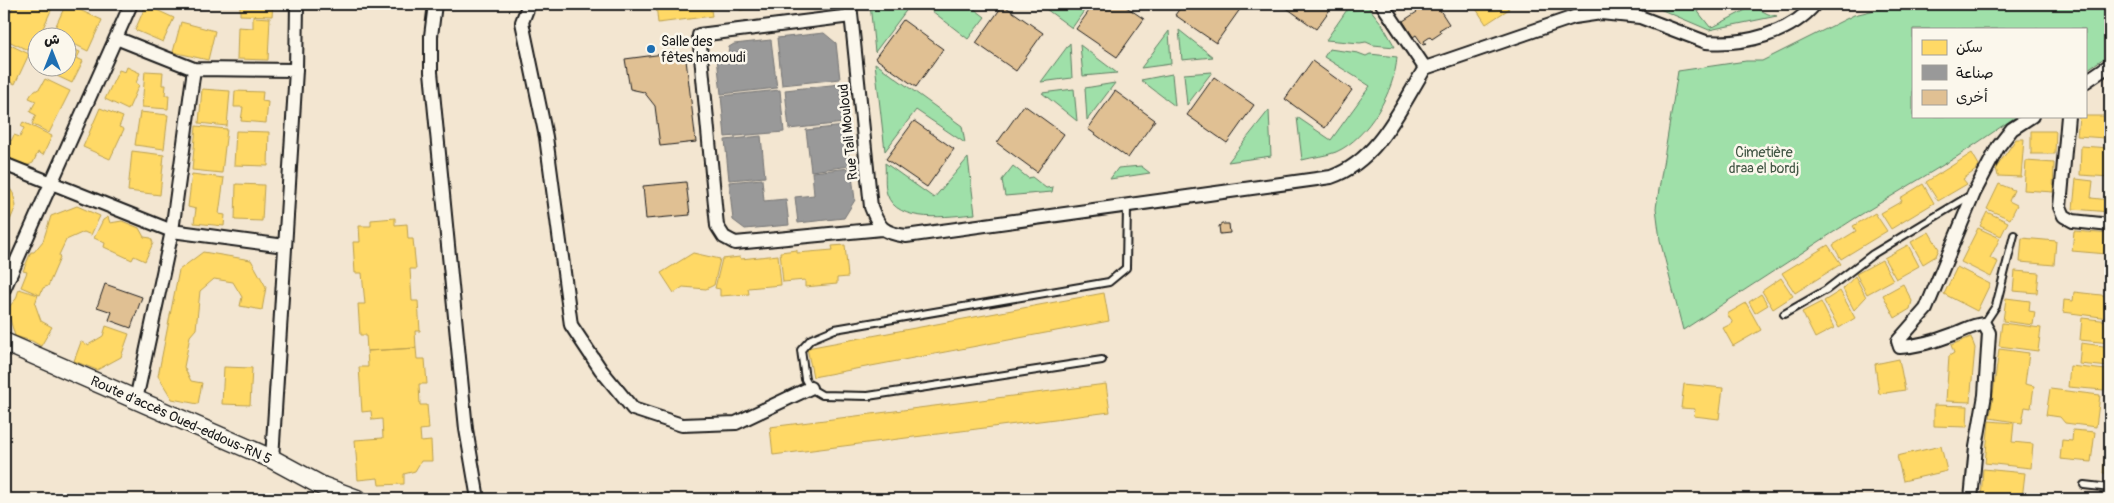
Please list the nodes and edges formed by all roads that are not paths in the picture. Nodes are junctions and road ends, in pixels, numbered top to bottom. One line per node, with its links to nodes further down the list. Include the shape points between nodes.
1 (131, 4): 8 (street)
2 (297, 4): 12 (street)
3 (435, 4): 36 (street, via 431,72 466,429)
4 (529, 4): 30 (street, via 522,22 546,137 571,324 601,370 633,409 682,425 736,424)
5 (1382, 4): 10 (street)
6 (1815, 4): 10 (street, via 1776,32 1717,43 1706,42 1640,17 1601,13 1574,17)
7 (850, 10): 21 (street, Rue Tali Mouloud, via 871,208); 21 (street, via 699,35 718,226 724,237 735,244)
8 (116, 38): 11 (street); 17 (street)
9 (2110, 66): 13 (street)
10 (1425, 68): 19 (street, via 1392,124 1366,154 1343,173 1331,178)
11 (194, 69): 12 (street); 22 (street)
12 (296, 70): 24 (street)
13 (2086, 81)
14 (2029, 118): 18 (street, via 2004,138)
15 (2068, 118): 20 (street, via 2060,207 2064,216 2073,221)
16 (4, 164): 17 (street)
17 (51, 184): 22 (street); 25 (street)
18 (1974, 193): 26 (lane, via 1873,254 1826,290); 27 (street, via 1931,300 1898,341 1900,347 1920,345)
19 (1127, 206): 21 (street, via 906,236); 30 (lane, via 1126,268 1109,282 835,329 811,339 801,350 805,379)
20 (2110, 225)
21 (882, 229)
22 (172, 231): 24 (street); 31 (street)
23 (2014, 236): 27 (lane, via 1996,306)
24 (285, 246): 32 (street)
25 (4, 289)
26 (1784, 314)
27 (1984, 324): 37 (street, via 1989,333 1985,395)
28 (4, 342): 31 (main road, Route d'accès Oued-eddous-RN 5)
29 (1102, 360): 30 (lane, via 868,396 822,395)
30 (810, 388)
31 (136, 400): 32 (main road, Route d'accès Oued-eddous-RN 5)
32 (272, 460): 35 (main road, Route d'accès Oued-eddous-RN 5, via 322,486)
33 (2084, 485): 34 (lane)
34 (2110, 488)
35 (357, 499)
36 (478, 499)
37 (1971, 499)

